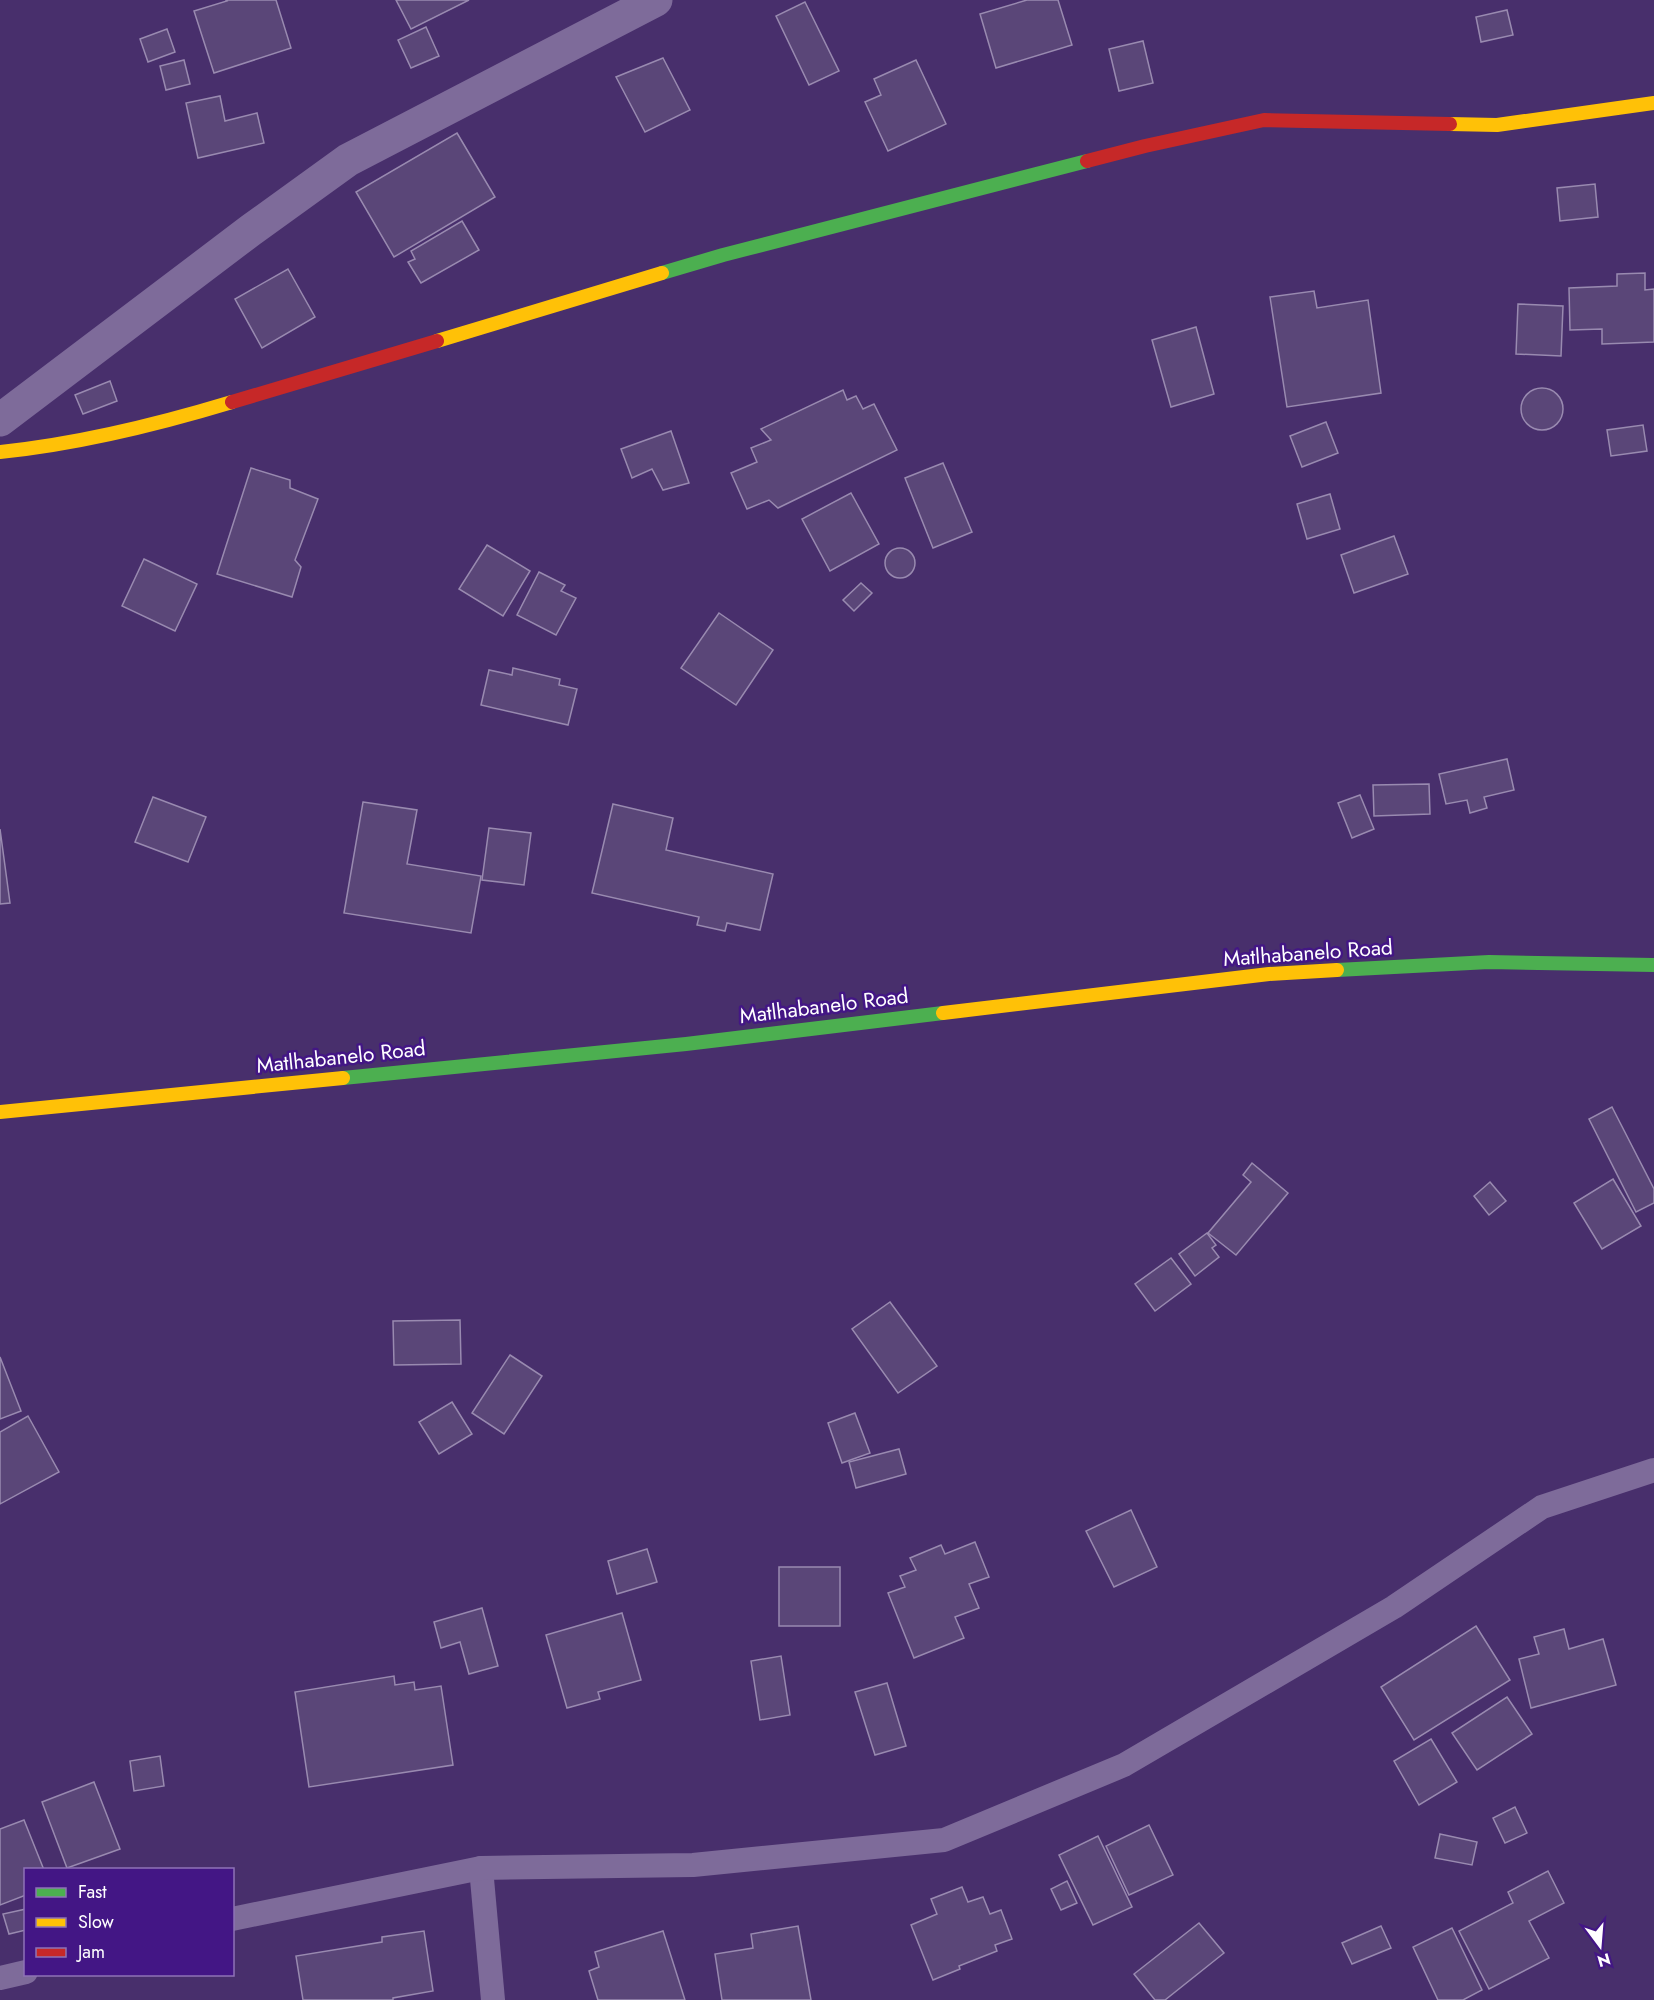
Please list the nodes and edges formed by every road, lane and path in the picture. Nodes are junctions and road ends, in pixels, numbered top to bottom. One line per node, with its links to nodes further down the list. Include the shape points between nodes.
1 (656, 0): 3 (street, via 348,160)
2 (1654, 103): 4 (street, via 1497,125 1264,120 1133,149 723,255 162,423 42,448)
3 (0, 420)
4 (0, 452)
5 (1654, 965): 6 (street, Matlhabanelo Road, via 1489,962 1269,974 687,1044)
6 (0, 1112)
7 (1654, 1470): 8 (lane, via 1542,1508 1394,1606 1124,1765 944,1840 693,1865)
8 (481, 1868): 9 (lane); 12 (lane)
9 (234, 1919)
10 (24, 1972): 11 (lane)
11 (0, 1978)
12 (493, 2000)

